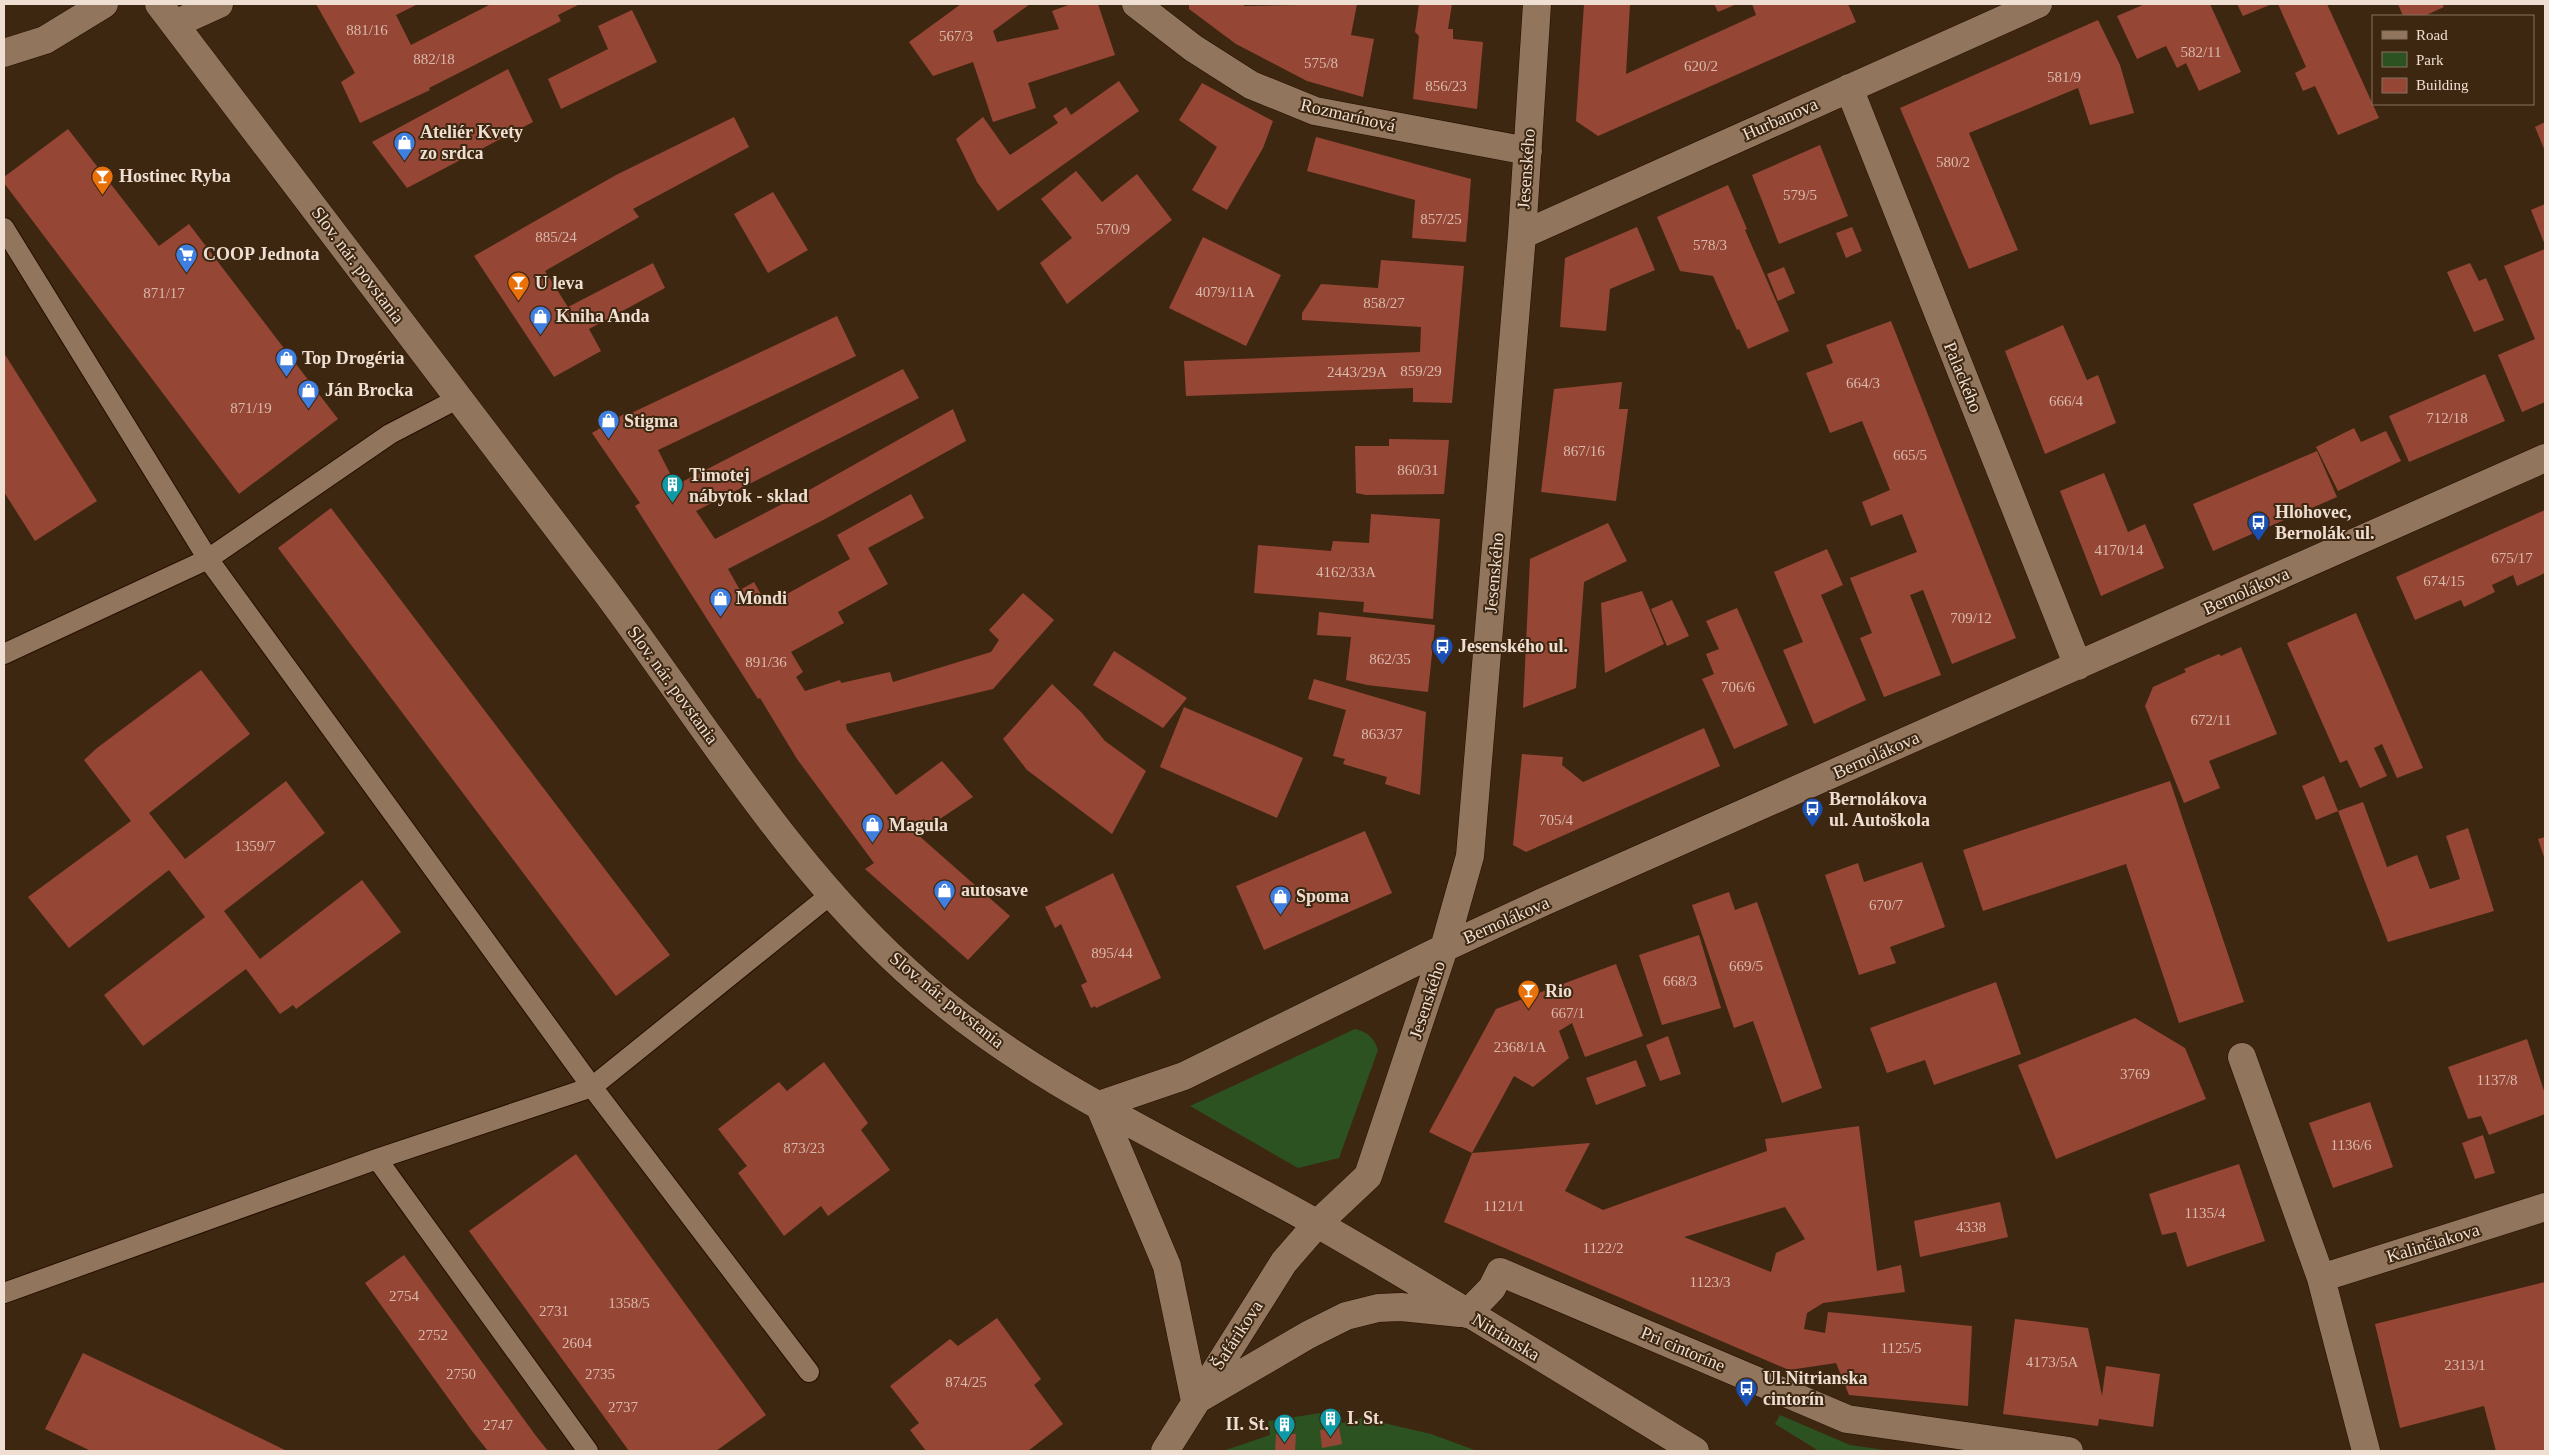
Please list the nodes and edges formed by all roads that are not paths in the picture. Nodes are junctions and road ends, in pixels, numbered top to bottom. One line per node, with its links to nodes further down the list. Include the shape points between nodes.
1 (104, 4): 7 (street, via 45,40)
2 (219, 4): 6 (street)
3 (1136, 4): 9 (street, Rozmarínová, via 1193,48 1252,85 1315,111)
4 (1538, 4): 9 (street, Jesenského)
5 (2038, 4): 8 (street, Hurbanova)
6 (167, 14): 12 (street, Slov. nár. povstania)
7 (4, 53)
8 (1849, 88): 11 (street, Hurbanova); 16 (street, Palackého)
9 (1528, 151): 11 (street, Jesenského)
10 (4, 228): 14 (lane)
11 (1522, 235): 18 (street, Jesenského, via 1470,856)
12 (458, 398): 14 (lane, via 390,434); 17 (street, Slov. nár. povstania)
13 (2545, 458): 16 (street, Bernolákova)
14 (208, 559): 15 (lane); 20 (lane)
15 (4, 654)
16 (2078, 666): 18 (street, Bernolákova)
17 (830, 895): 20 (lane); 21 (street, Slov. nár. povstania, via 920,983 982,1033)
18 (1444, 948): 21 (street, Bernolákova, via 1184,1076); 24 (street, Jesenského, via 1368,1176)
19 (2242, 1057): 25 (street)
20 (592, 1087): 22 (lane); 28 (lane)
21 (1100, 1105): 24 (street, Slov. nár. povstania); 29 (street, via 1167,1266)
22 (377, 1159): 26 (lane); 30 (lane)
23 (2545, 1207): 25 (street, Kalinčiakova)
24 (1317, 1224): 27 (street, Nitrianska); 29 (street, Šafárikova, via 1284,1262)
25 (2321, 1278): 34 (street)
26 (4, 1293)
27 (1467, 1314): 29 (street, via 1401,1307 1378,1308 1346,1316); 32 (street, Nitrianska); 33 (street, Pri cintoríne, via 1492,1288 1500,1272 1847,1419)
28 (808, 1372)
29 (1195, 1401): 31 (street, Šafárikova)
30 (588, 1451)
31 (1165, 1451)
32 (1695, 1451)
33 (2069, 1451)
34 (2366, 1451)

